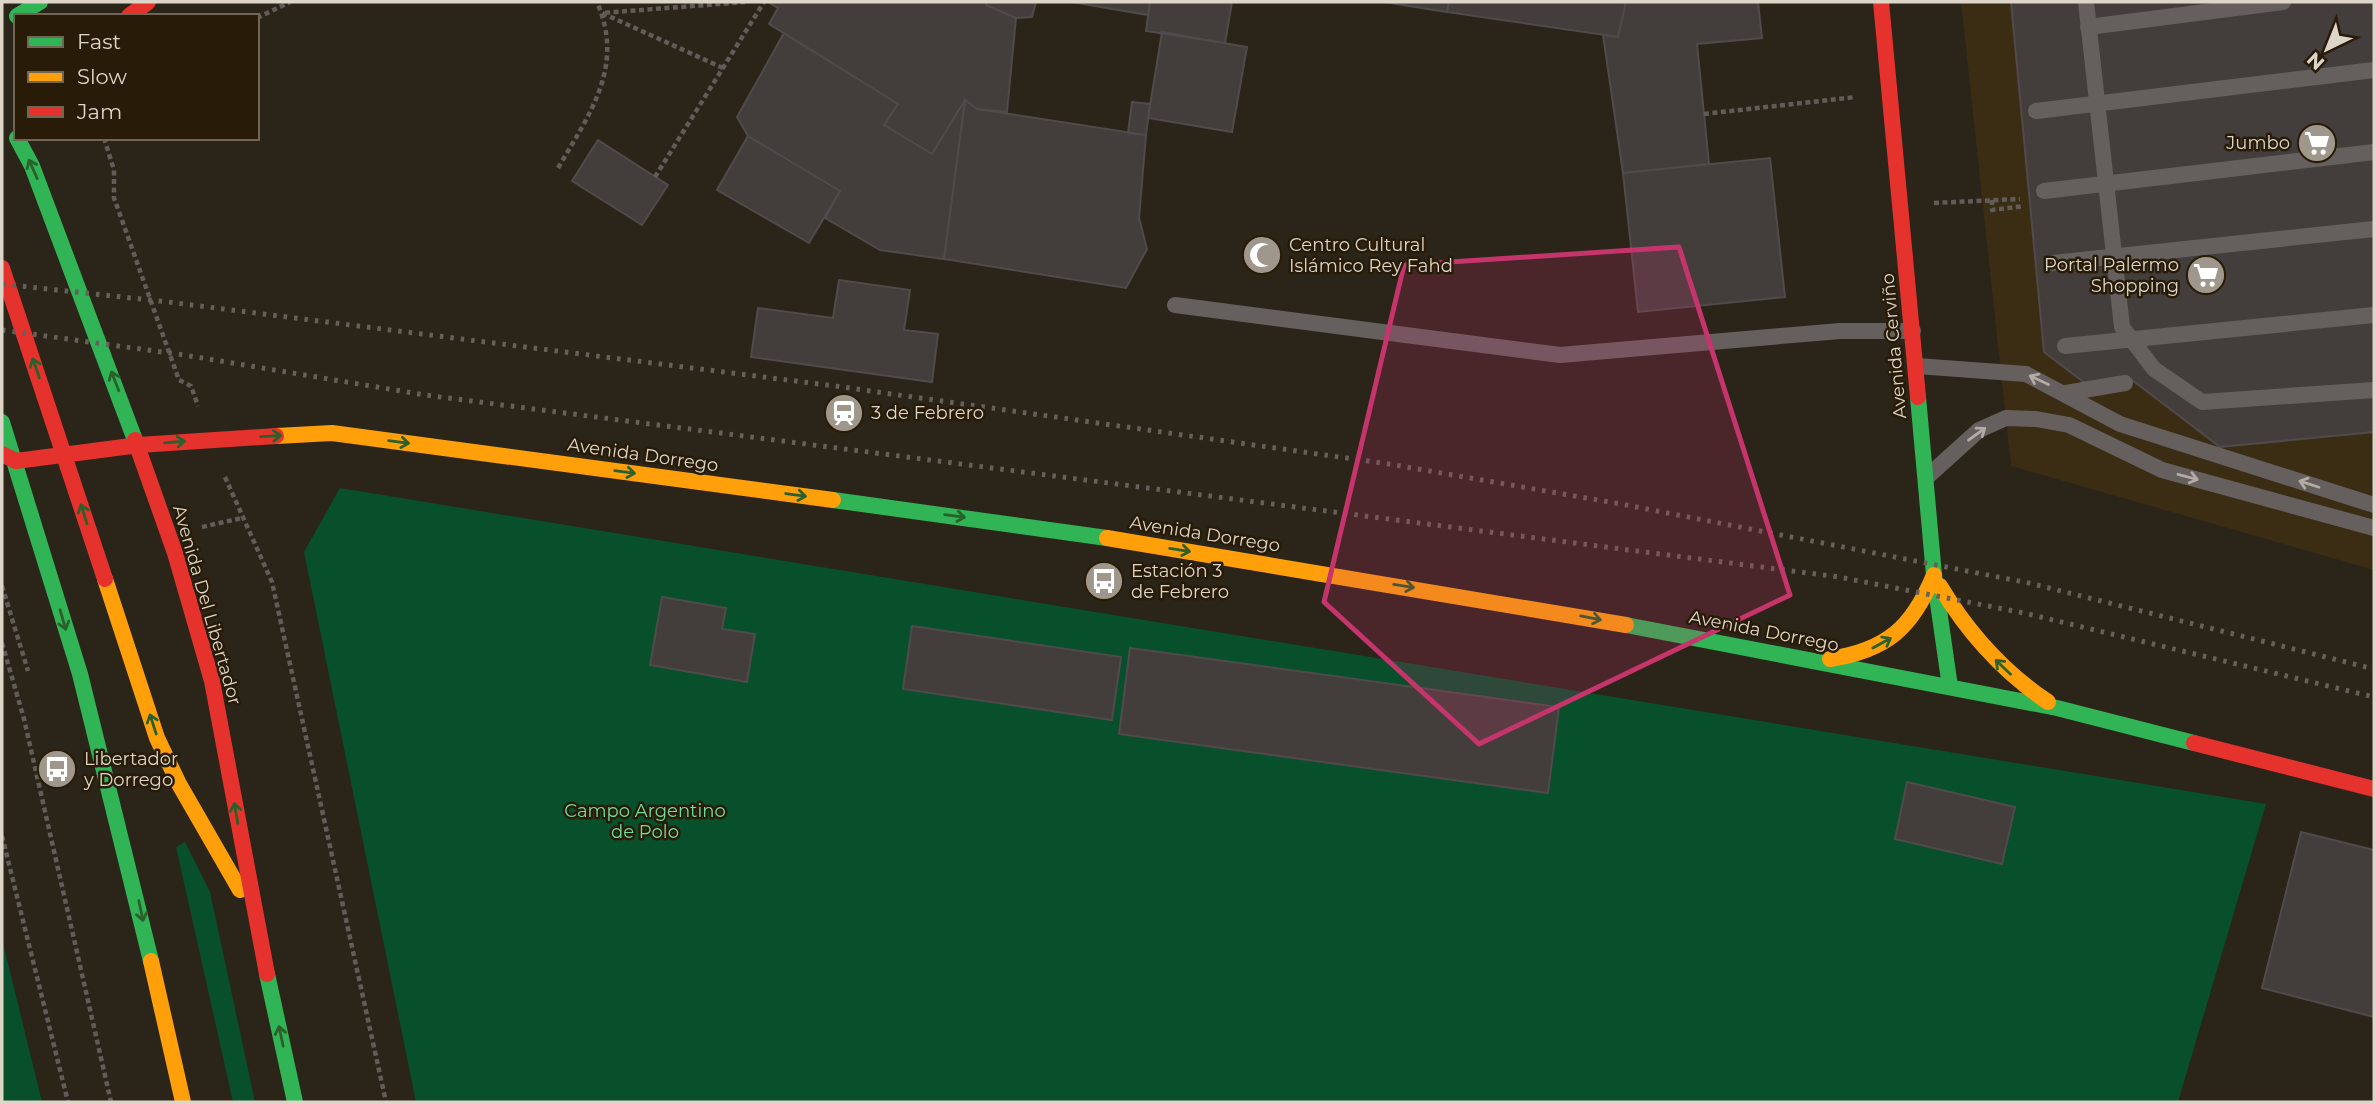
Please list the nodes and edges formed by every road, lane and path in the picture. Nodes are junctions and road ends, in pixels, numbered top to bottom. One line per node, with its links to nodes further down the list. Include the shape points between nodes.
1 (40, 2): 11 (main road)
2 (148, 2): 12 (main road)
3 (290, 2): 13 (path)
4 (597, 2): 10 (path)
5 (746, 2): 10 (path)
6 (764, 2): 15 (path)
7 (1881, 2): 17 (main road, Avenida Cerviño)
8 (2085, 2): 14 (lane)
9 (2283, 2): 14 (lane)
10 (602, 13): 15 (path); 24 (path, via 609,52 605,79)
11 (19, 14)
12 (132, 14)
13 (259, 17)
14 (2088, 27): 18 (lane)
15 (723, 68): 25 (path)
16 (2374, 70): 18 (lane)
17 (1888, 94): 20 (path); 30 (main road, Avenida Cerviño)
18 (2097, 103): 19 (lane); 26 (lane)
19 (2036, 111)
20 (1704, 114)
21 (19, 140): 46 (main road, Avenida Del Libertador, one-way to 21)
22 (105, 140): 45 (path, via 114,170 118,211 179,380 191,386)
23 (2374, 152): 26 (lane)
24 (558, 168)
25 (655, 177)
26 (2106, 183): 27 (lane); 32 (lane)
27 (2038, 195): 28 (path)
28 (2023, 198): 29 (path); 29 (path, via 2025,209 1992,210)
29 (1992, 200): 30 (path)
30 (1900, 205): 37 (main road, Avenida Cerviño)
31 (2374, 229): 32 (lane)
32 (2113, 254): 33 (lane); 38 (lane)
33 (2053, 263)
34 (2, 268): 47 (main road, one-way to 34)
35 (1175, 305): 37 (lane, via 1560,355 1840,331)
36 (2374, 315): 38 (lane)
37 (1913, 331): 40 (main road, Avenida Cerviño)
38 (2127, 338): 39 (lane); 42 (lane, via 2154,369 2202,402)
39 (2065, 346)
40 (1917, 366): 43 (lane, one-way to 40, via 2025,374); 50 (main road, Avenida Cerviño)
41 (2125, 383): 43 (lane)
42 (2374, 390)
43 (2066, 393): 51 (lane, one-way to 43, via 2120,424)
44 (2, 422): 48 (main road)
45 (210, 439): 46 (main road, Avenida Dorrego, one-way to 45); 56 (main road, Avenida Dorrego, one-way to 56, via 332,433 1104,537 1524,606); 67 (path, via 272,582)
46 (139, 445): 47 (main road, Avenida Dorrego); 62 (main road, Avenida Del Libertador, one-way to 46, via 212,681)
47 (66, 455): 48 (main road, Avenida Dorrego); 62 (main road, one-way to 47, via 157,738)
48 (9, 458): 49 (main road); 65 (main road, one-way to 65, via 113,792)
49 (2, 477)
50 (1925, 478): 52 (lane, one-way to 52, via 1979,430 2006,418 2036,419 2081,429 2162,470); 53 (main road, Avenida Cerviño)
51 (2374, 505)
52 (2374, 528)
53 (1934, 575): 56 (main road, one-way to 53, via 1854,657 1888,642 1924,601); 58 (main road, Avenida Cerviño); 59 (main road, one-way to 53, via 2008,673 1979,643)
54 (2, 586): 57 (path)
55 (2, 643): 64 (path, via 24,719)
56 (1817, 661): 58 (main road, Avenida Dorrego)
57 (28, 671)
58 (1950, 687): 59 (main road, Avenida Dorrego)
59 (2057, 708): 60 (main road, Avenida Dorrego)
60 (2374, 789)
61 (2, 836): 63 (path)
62 (254, 913): 66 (main road, Avenida Del Libertador, one-way to 62)
63 (68, 1102)
64 (111, 1102)
65 (183, 1102)
66 (295, 1102)
67 (386, 1102)

